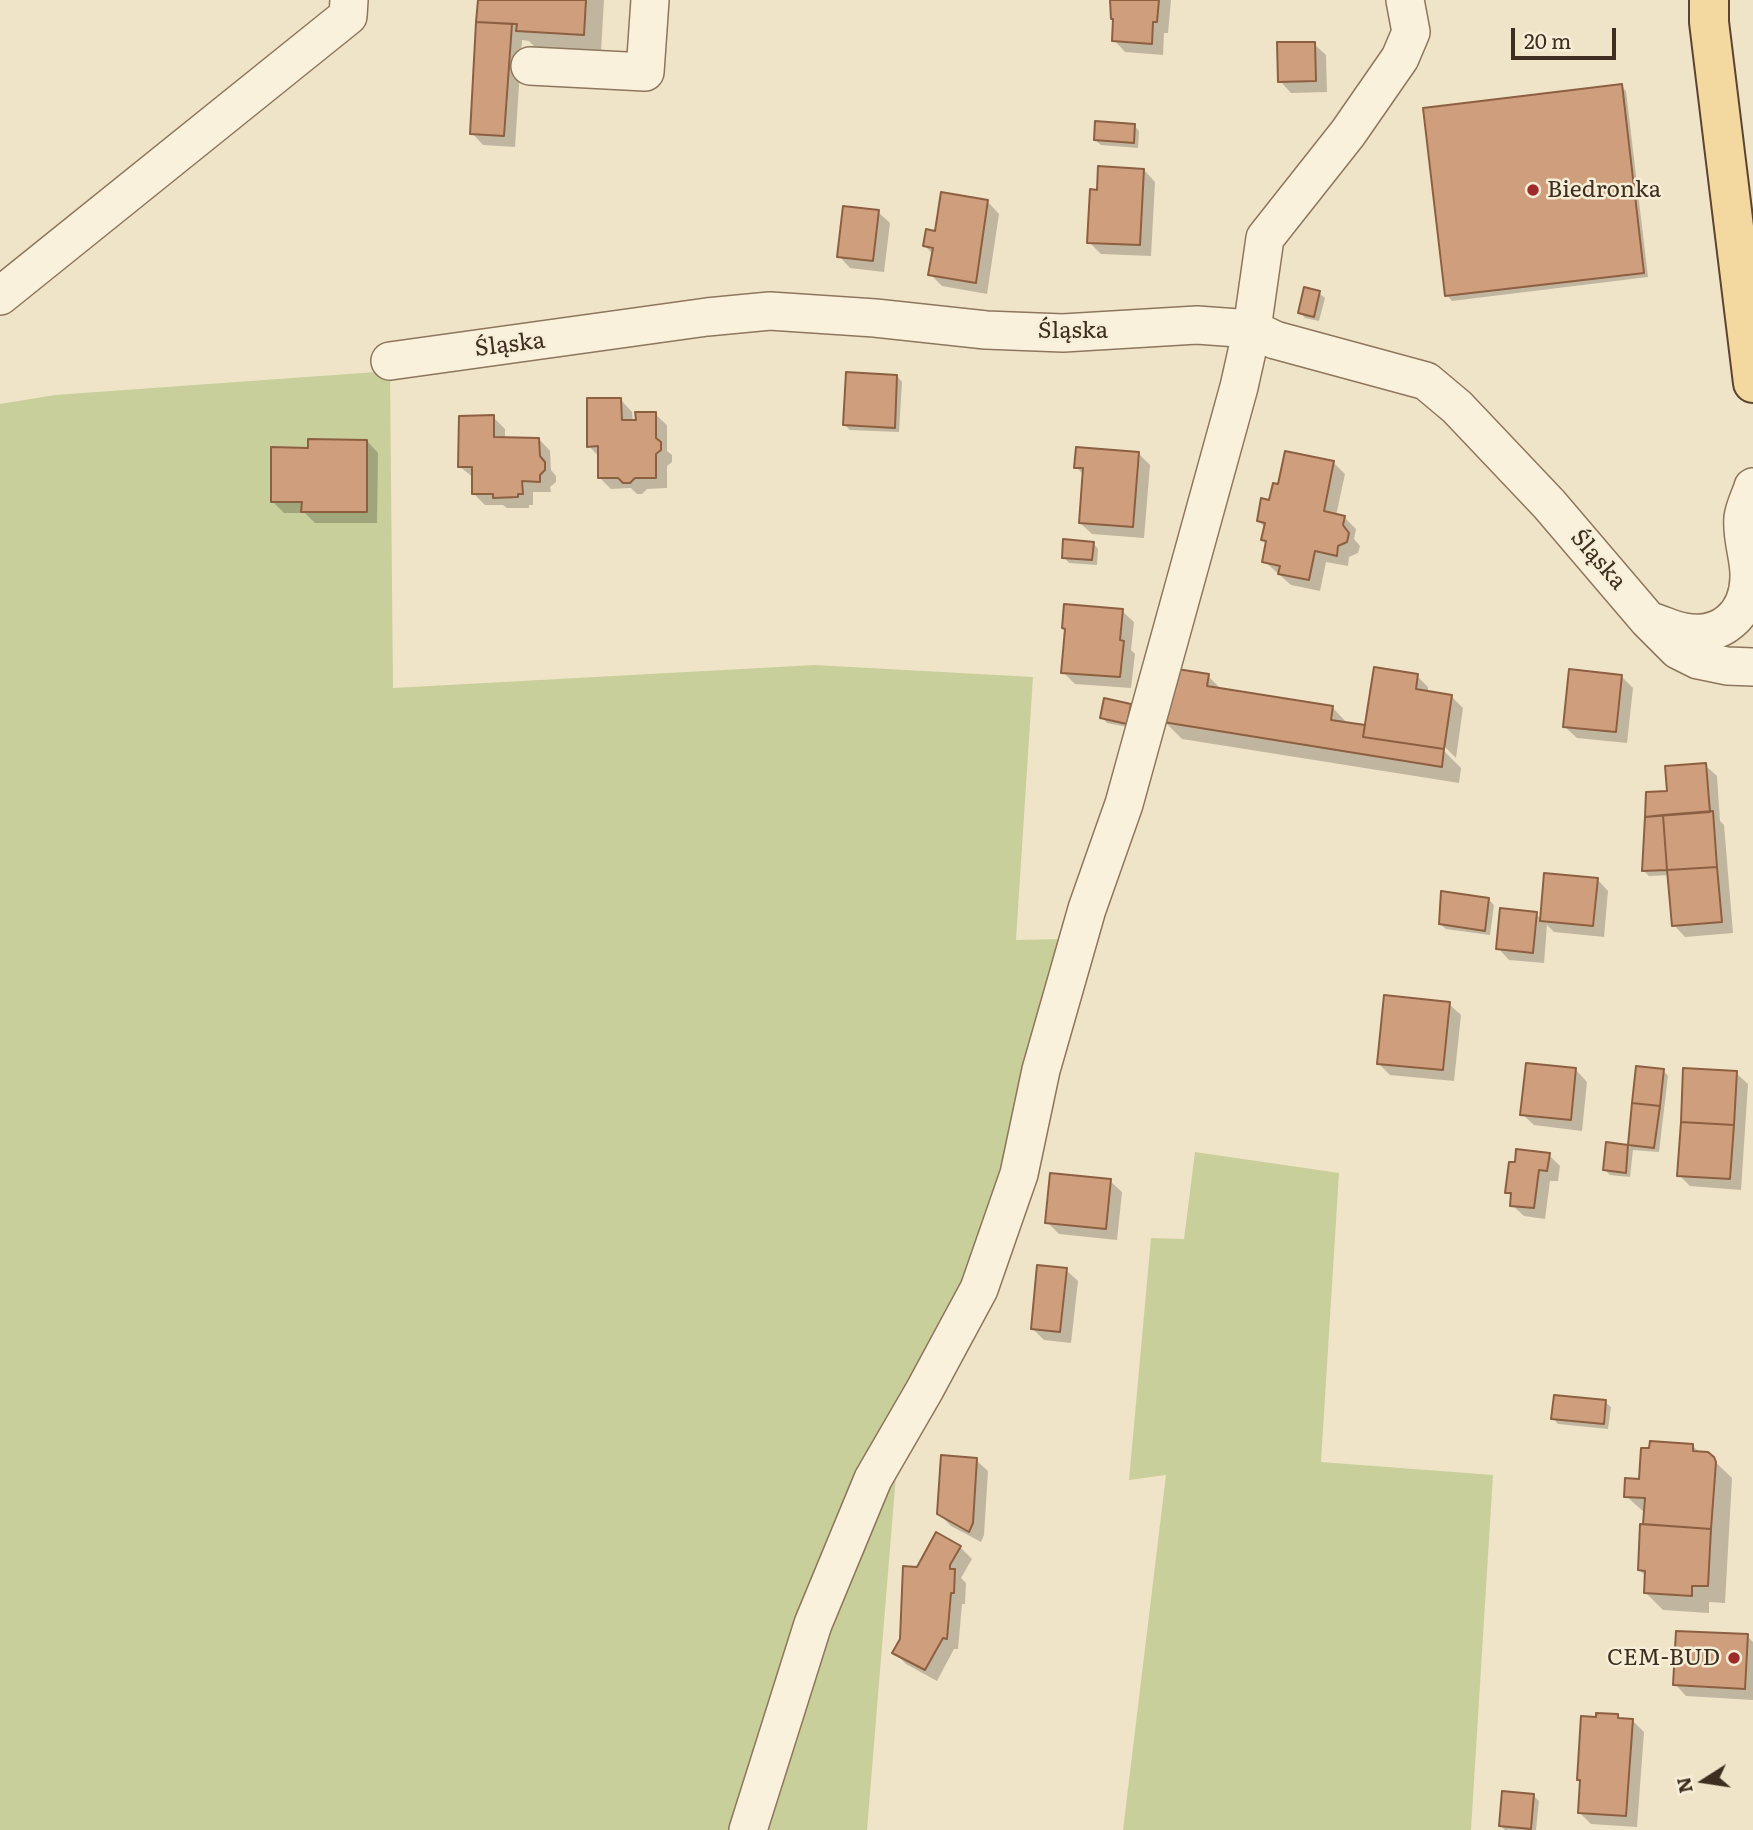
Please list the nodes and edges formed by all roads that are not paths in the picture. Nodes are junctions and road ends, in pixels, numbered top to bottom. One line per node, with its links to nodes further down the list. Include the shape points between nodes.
1 (349, 0): 6 (street, via 348,16)
2 (650, 0): 5 (street, via 645,72)
3 (1405, 0): 7 (street, via 1411,32 1400,58 1265,238)
4 (1709, 0): 9 (main road)
5 (530, 66)
6 (0, 296)
7 (1264, 335): 8 (street, Śląska, via 1197,325 1012,331 770,311); 11 (street, Śląska, via 1426,381 1457,407 1549,504); 13 (street, via 1240,387 1124,804 1087,909 1041,1070 1019,1174 979,1289 873,1479 813,1623)
8 (390, 361)
9 (1753, 383)
10 (1753, 487): 11 (street, via 1743,519 1749,578 1745,602 1730,624 1705,632 1685,632)
11 (1648, 620): 12 (street, Śląska, via 1678,650 1698,660)
12 (1753, 667)
13 (748, 1830)

